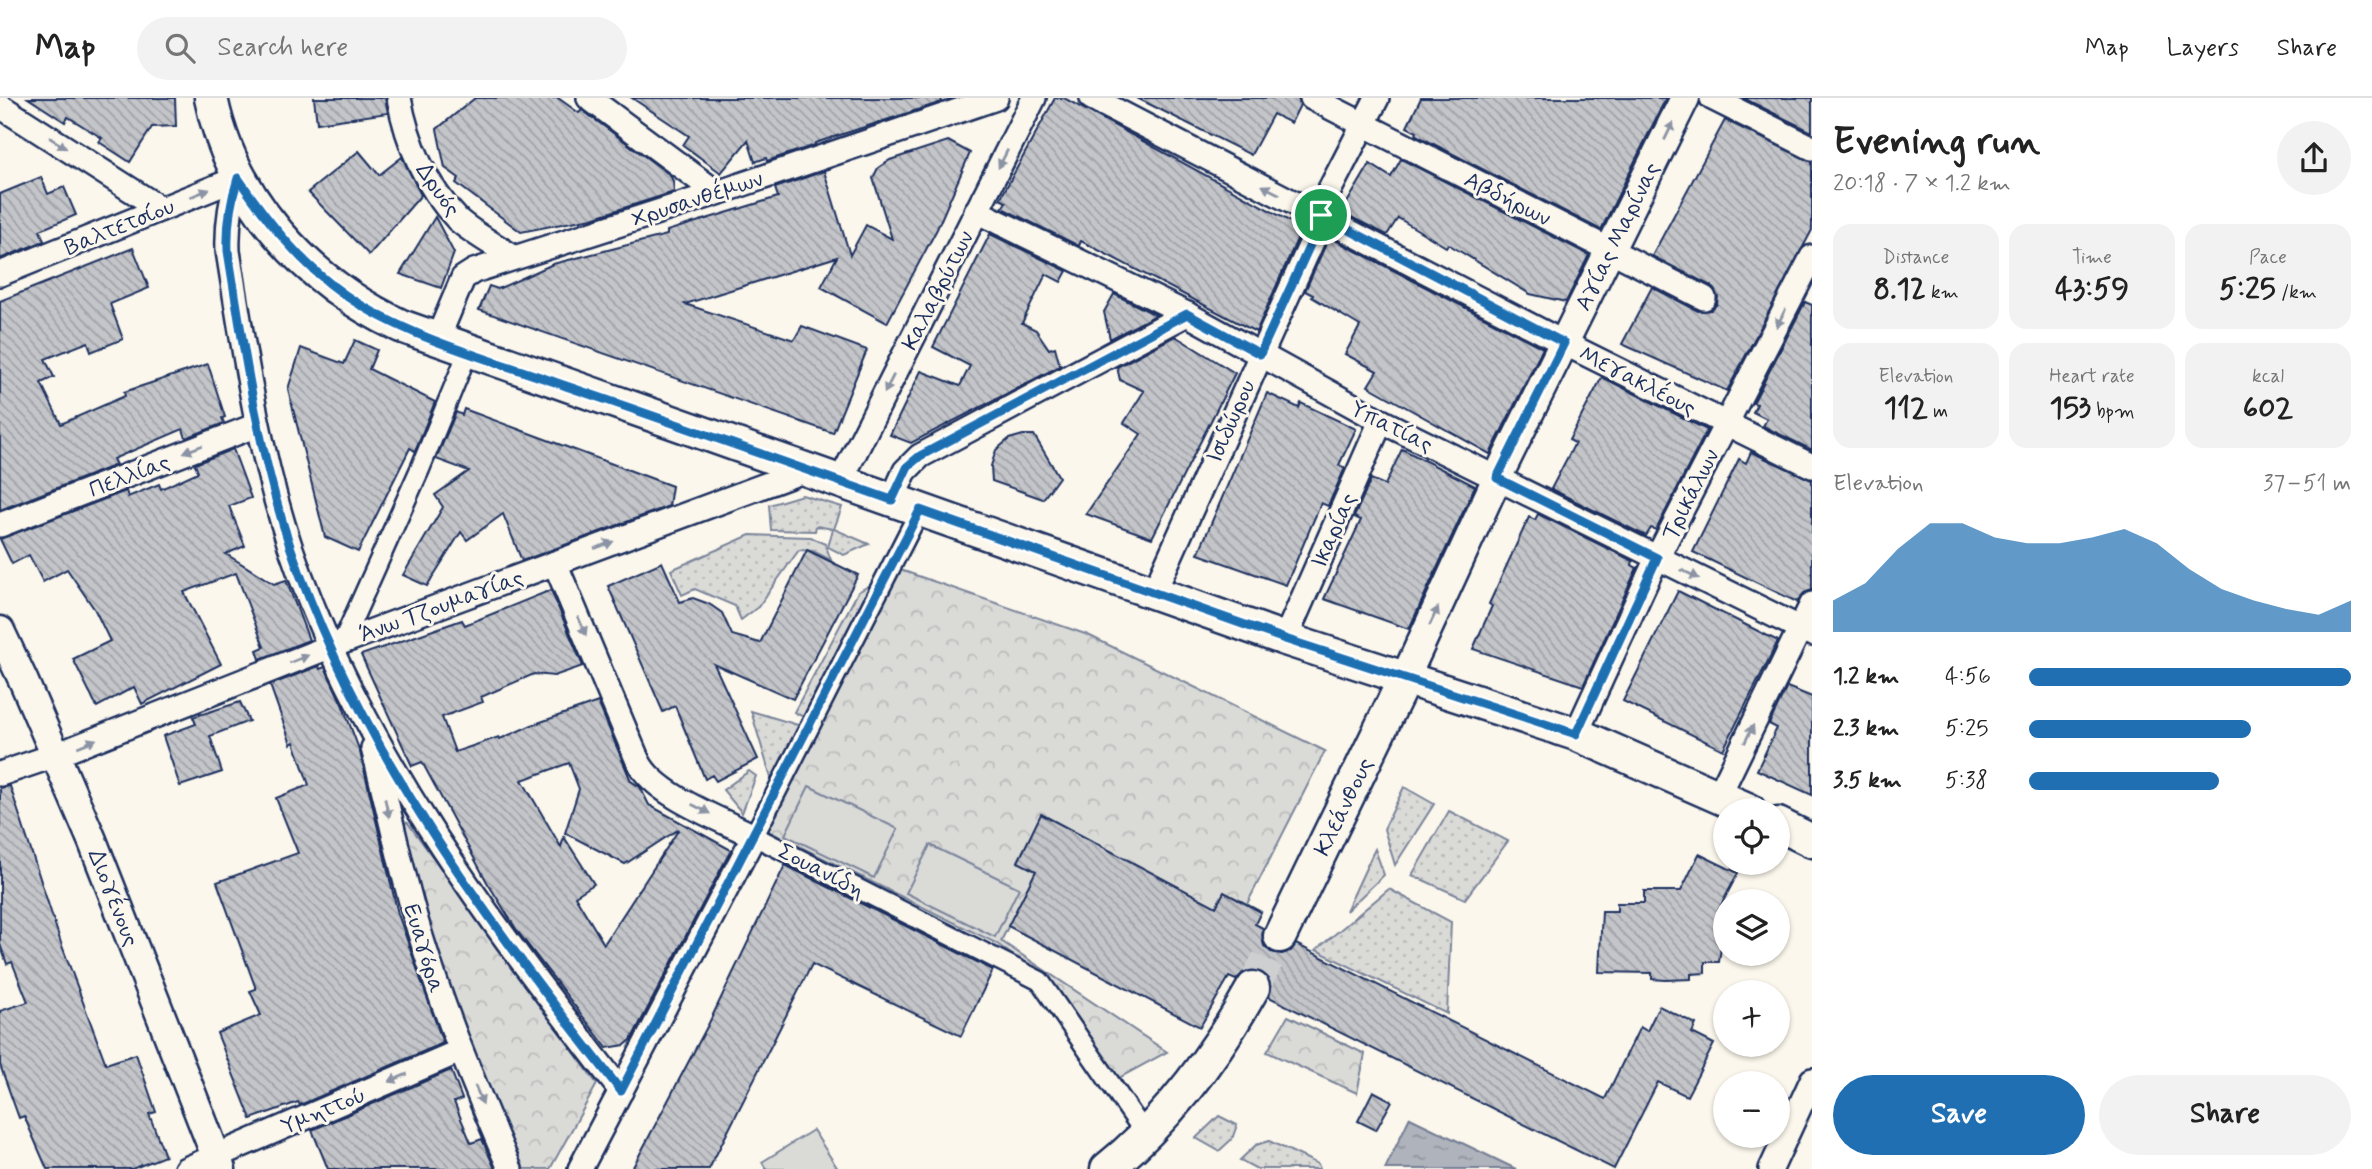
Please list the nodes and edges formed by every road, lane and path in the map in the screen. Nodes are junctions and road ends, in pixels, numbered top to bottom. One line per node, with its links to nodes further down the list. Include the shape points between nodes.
1 (211, 98): 14 (main road)
2 (399, 98): 20 (street, Δρυός, via 413,149 436,192 460,221)
3 (589, 98): 15 (street)
4 (996, 98): 15 (street, Χρυσανθέμων)
5 (1034, 98): 17 (street, Καλαβρύτων, one-way to 17)
6 (1092, 98): 18 (street, Μεγακλέους, one-way to 6)
7 (1312, 98): 12 (street, Αβδήρων)
8 (1377, 98): 12 (street, Ισιδώρου)
9 (1685, 98): 19 (street, Αγίας Μαρίνας, one-way to 9)
10 (1712, 98): 13 (street)
11 (0, 106): 16 (street, one-way to 16)
12 (1364, 124): 18 (street, Ισιδώρου); 19 (street, Αβδήρων)
13 (1812, 148)
14 (238, 178): 16 (street, Βαλτετσίου, one-way to 14); 26 (main road, via 280,235 326,281 378,315); 32 (street, Ευαγόρα, via 230,204 228,251)
15 (717, 193): 20 (street, Χρυσανθέμων)
16 (161, 209): 22 (street, Βαλτετσίου)
17 (976, 211): 25 (street, Υπατίας); 36 (street, Καλαβρύτων, one-way to 36)
18 (1321, 215): 27 (street, Μεγακλέους); 29 (street, Ισιδώρου)
19 (1610, 250): 24 (street, Αβδήρων); 27 (street, Αγίας Μαρίνας)
20 (513, 257): 26 (street, Χρυσανθέμων, via 463,278)
21 (1812, 257): 23 (street, Τρικάλων)
22 (0, 274)
23 (1804, 292): 31 (street, Τρικάλων, one-way to 31)
24 (1704, 298)
25 (1187, 314): 29 (street, Υπατίας); 37 (street, via 920,456 908,466)
26 (437, 340): 28 (main road)
27 (1564, 343): 31 (street, Μεγακλέους); 35 (street, Αγίας Μαρίνας)
28 (468, 352): 34 (main road); 46 (street, via 420,469)
29 (1260, 354): 30 (street, Υπατίας); 41 (street, Ισιδώρου)
30 (1381, 421): 35 (street, Υπατίας); 45 (street, Ικαρίας)
31 (1726, 424): 33 (street, Μεγακλέους); 39 (street, Τρικάλων)
32 (257, 425): 38 (street, Πελλίας, one-way to 38); 46 (street, Ευαγόρα, via 290,546)
33 (1812, 466)
34 (806, 470): 36 (main road); 40 (street, Άνω Τζουμαγίας, one-way to 34)
35 (1497, 478): 39 (street, Υπατίας); 47 (street, Αγίας Μαρίνας, one-way to 35)
36 (840, 482): 37 (main road)
37 (906, 505): 41 (main road); 55 (street)
38 (0, 525)
39 (1657, 558): 44 (street, Υπατίας, one-way to 44); 49 (street, Τρικάλων)
40 (555, 563): 46 (street, Άνω Τζουμαγίας); 55 (street, Σουανίδη, one-way to 55, via 647,776 666,791)
41 (1154, 592): 45 (main road)
42 (1812, 604): 44 (street)
43 (0, 631): 50 (street, Διογένους)
44 (1806, 632): 52 (street, one-way to 44)
45 (1285, 639): 47 (main road)
46 (336, 644): 48 (street, Ευαγόρα); 50 (street, Άνω Τζουμαγίας, one-way to 46)
47 (1405, 678): 49 (main road); 57 (main road, Κλεάνθους)
48 (366, 718): 59 (street, Ευαγόρα, one-way to 59, via 414,916); 61 (street, Ευαγόρα, via 444,854)
49 (1576, 734): 52 (main road)
50 (56, 755): 51 (street, Άνω Τζουμαγίας); 63 (street, Διογένους)
51 (0, 774)
52 (1718, 795): 53 (main road)
53 (1724, 798)
54 (1790, 830): 56 (main road)
55 (754, 836): 61 (street); 62 (street, Σουανίδη, via 1040,981)
56 (1812, 841)
57 (1280, 936)
58 (1253, 988): 62 (main road, via 1208,1060)
59 (460, 1051): 63 (street, Υμηττού, one-way to 63); 65 (street, Ευαγόρα, one-way to 65)
60 (1812, 1080): 68 (street)
61 (621, 1091): 66 (street)
62 (1146, 1135): 67 (main road)
63 (218, 1163): 64 (street, Υμηττού)
64 (186, 1169)
65 (510, 1169)
66 (580, 1169)
67 (1108, 1169)
68 (1771, 1169)

